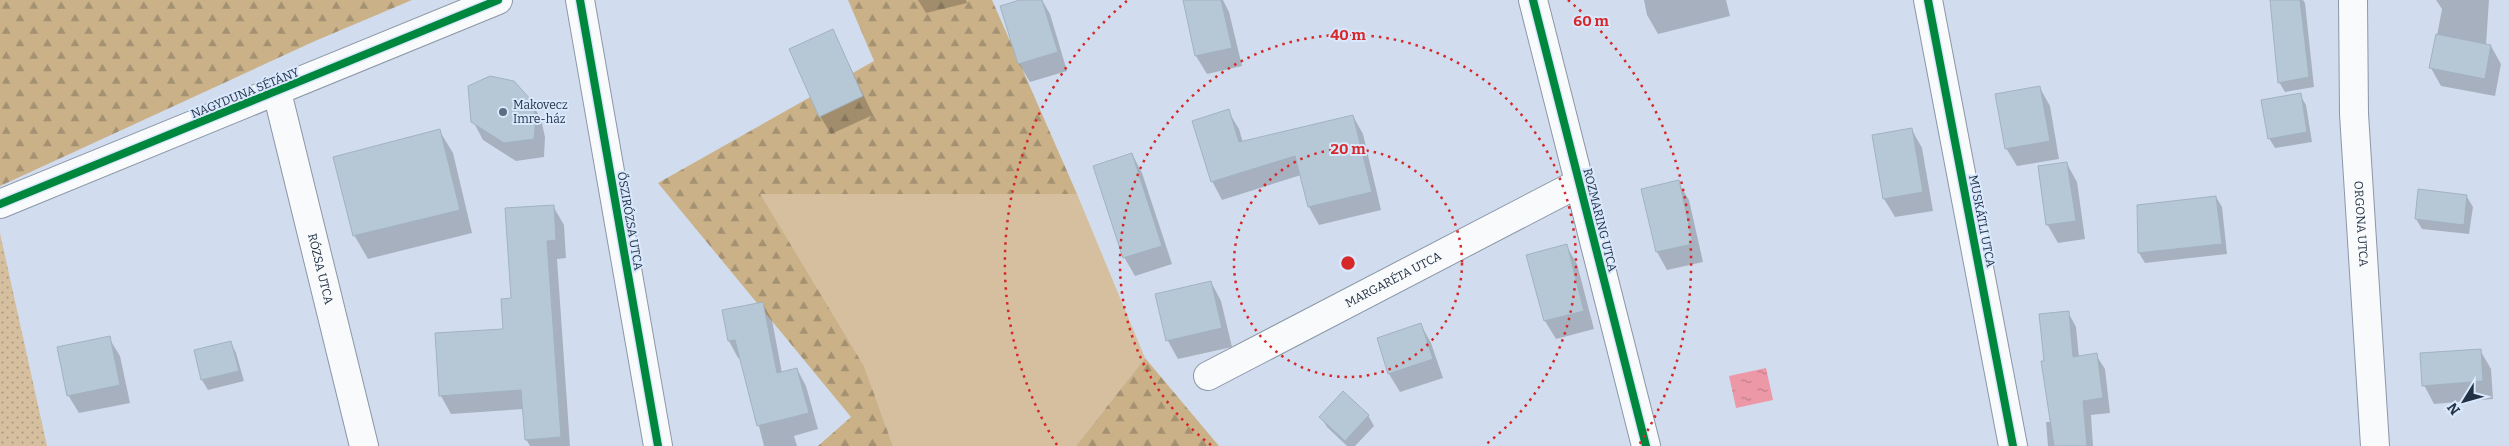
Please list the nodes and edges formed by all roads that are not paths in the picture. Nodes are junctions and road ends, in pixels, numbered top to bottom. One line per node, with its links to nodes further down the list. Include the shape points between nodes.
1 (498, 0): 6 (street, NAGYDUNA SÉTÁNY)
2 (580, 0): 11 (street, ŐSZIRÓZSA UTCA)
3 (1533, 0): 7 (street, ROZMARING UTCA)
4 (1928, 0): 13 (street, MUSKÁTLI UTCA)
5 (2353, 0): 14 (street, ORGONA UTCA, via 2354,114)
6 (276, 92): 8 (street, NAGYDUNA SÉTÁNY); 10 (street, RÓZSA UTCA)
7 (1579, 183): 9 (street, MARGARÉTA UTCA); 12 (street, ROZMARING UTCA)
8 (0, 204)
9 (1208, 376)
10 (364, 446)
11 (658, 446)
12 (1646, 446)
13 (2013, 446)
14 (2374, 446)

